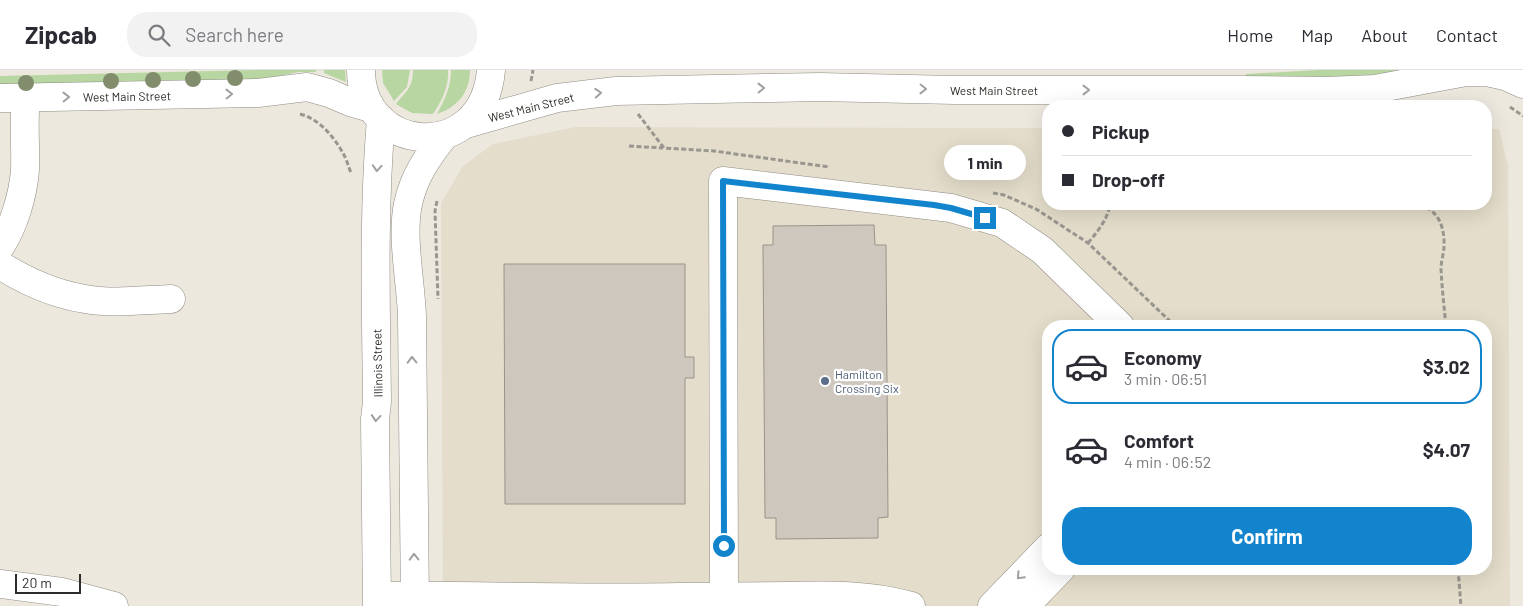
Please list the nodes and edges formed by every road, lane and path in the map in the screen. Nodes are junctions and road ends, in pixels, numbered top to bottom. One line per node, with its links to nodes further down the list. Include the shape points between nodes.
1 (361, 70): 6 (street, via 364,94)
2 (491, 70): 9 (street, via 485,100 478,112)
3 (1523, 84): 9 (street, West Main Street, one-way to 3, via 557,98 616,91 819,87 1326,91 1375,89 1466,72 1487,72)
4 (13, 98): 6 (street, West Main Street, one-way to 6, via 258,93 307,87 329,92); 16 (street, via 24,118 24,172 18,207)
5 (1503, 104): 7 (path)
6 (376, 114): 9 (street, West Main Street, via 390,126 411,136 428,137); 26 (street, Illinois Street, one-way to 26)
7 (1523, 116)
8 (310, 117): 12 (path, via 338,143)
9 (456, 129): 27 (street, one-way to 9, via 412,315 406,215 416,178 428,156)
10 (629, 146): 11 (path)
11 (664, 148)
12 (351, 174)
13 (1109, 210): 15 (path, via 1103,224)
14 (1431, 210): 20 (path, via 1444,232 1441,263)
15 (1088, 242)
16 (0, 247)
17 (0, 265): 18 (street, via 51,291 86,300)
18 (171, 299)
19 (1114, 320): 25 (street, via 1042,250 1002,223 951,208 723,181)
20 (1446, 320)
21 (1042, 554): 30 (street, one-way to 30)
22 (1055, 575): 31 (street)
23 (1458, 575): 32 (path)
24 (0, 584): 28 (street, via 62,592)
25 (724, 597): 27 (street); 29 (street, via 854,596)
26 (377, 601): 27 (street)
27 (415, 601)
28 (114, 606)
29 (911, 606)
30 (992, 606)
31 (1025, 606)
32 (1461, 606)

